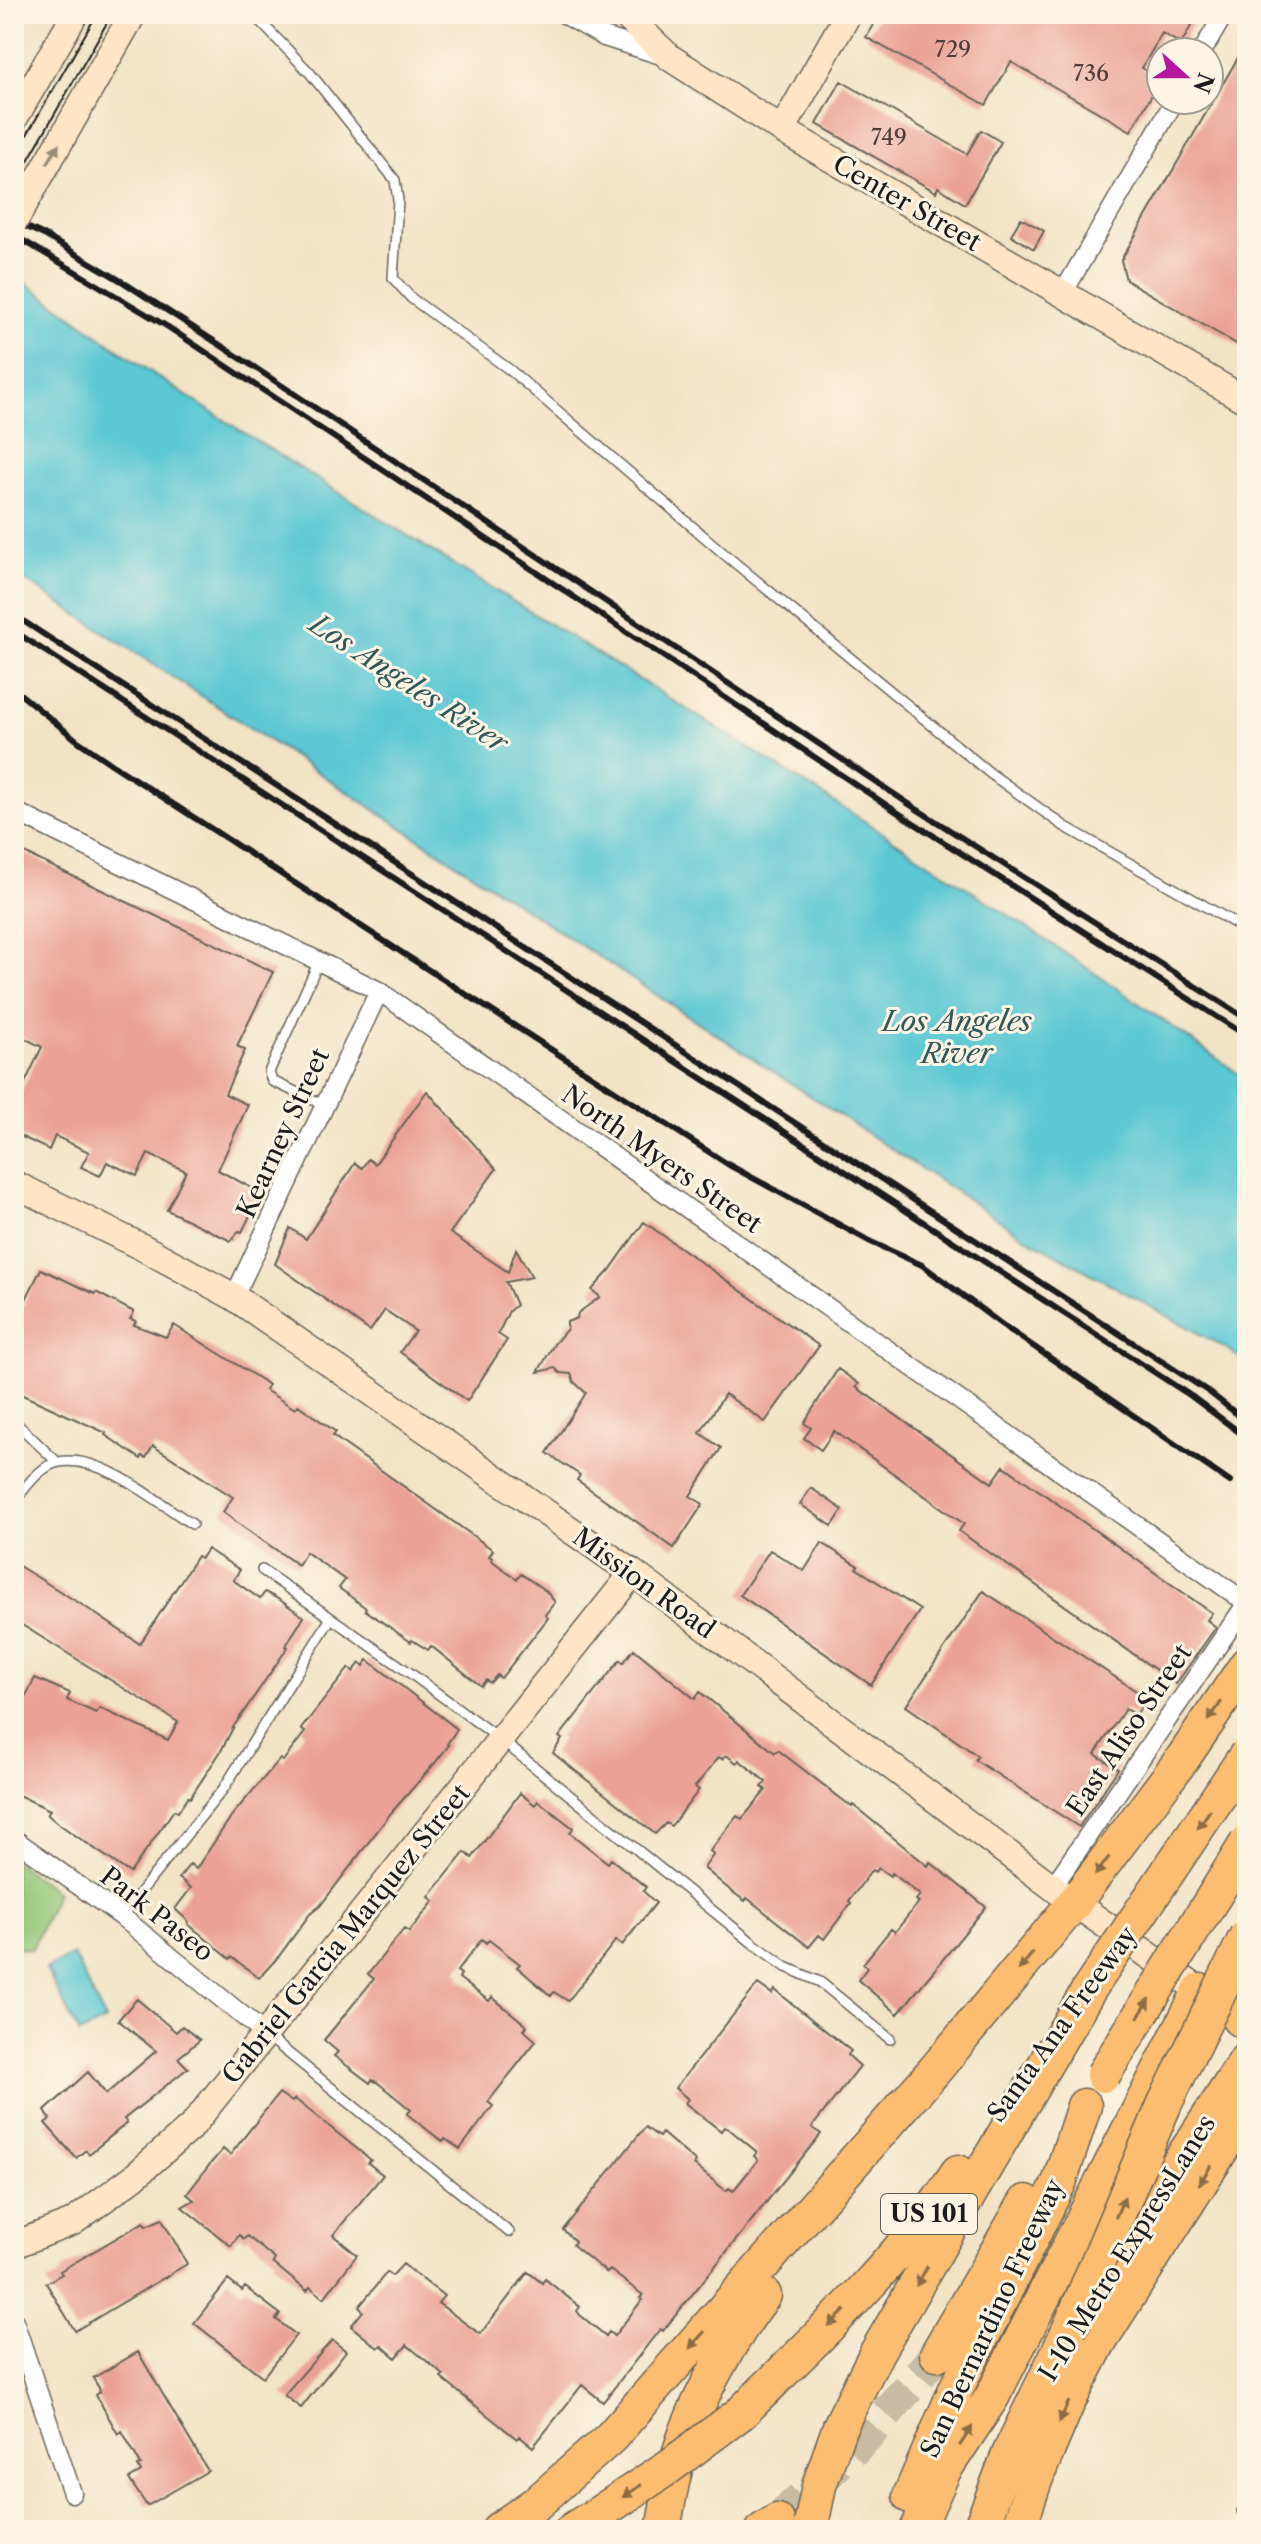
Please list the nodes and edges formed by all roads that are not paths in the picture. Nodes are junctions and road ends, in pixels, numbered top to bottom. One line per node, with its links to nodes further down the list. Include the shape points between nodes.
1 (75, 14): 11 (main road)
2 (133, 14): 13 (main road, one-way to 2, bridge)
3 (253, 14): 17 (lane, via 310,73 395,180 393,278 411,298 510,370 991,774 1064,826)
4 (564, 14): 9 (street, Center Street, via 604,37)
5 (624, 14): 9 (main road)
6 (848, 14): 12 (main road)
7 (1224, 14): 8 (street)
8 (1211, 36)
9 (669, 57): 12 (main road, Center Street)
10 (1166, 116): 14 (street)
11 (14, 119)
12 (782, 130): 14 (main road, Center Street)
13 (14, 222)
14 (1063, 293): 15 (main road, Center Street)
15 (1247, 401)
16 (14, 811): 18 (street, North Myers Street)
17 (1247, 930)
18 (319, 961): 19 (street, North Myers Street); 20 (lane, via 269,1072 272,1081)
19 (379, 991): 20 (street, Kearney Street); 29 (street, North Myers Street)
20 (324, 1105): 22 (street, Kearney Street)
21 (14, 1184): 22 (main road, Mission Road)
22 (234, 1297): 28 (main road, Mission Road)
23 (14, 1421): 24 (lane)
24 (57, 1462): 25 (lane, via 26,1484); 26 (lane, via 84,1462 109,1471)
25 (14, 1503)
26 (192, 1524)
27 (262, 1570): 30 (lane)
28 (633, 1573): 32 (main road, Gabriel Garcia Marquez Street); 36 (main road, Mission Road)
29 (1247, 1603): 36 (street, East Aliso Street)
30 (331, 1618): 32 (lane); 37 (lane, via 224,1788)
31 (1247, 1664): 36 (highway, one-way to 36, via 1183,1758)
32 (501, 1740): 42 (main road, Gabriel Garcia Marquez Street); 43 (lane, via 754,1944 820,1982)
33 (1247, 1754): 39 (highway, Santa Ana Freeway / US 101, one-way to 39, bridge)
34 (14, 1839): 37 (street, Park Paseo)
35 (1247, 1843): 46 (highway, Santa Ana Freeway / US 101, one-way to 35, bridge)
36 (1064, 1894): 40 (main road, Mission Road); 45 (highway, one-way to 45)
37 (121, 1916): 42 (street, Park Paseo)
38 (1247, 1935): 51 (highway, one-way to 38, bridge, via 1165,2103)
39 (1088, 1991): 55 (highway, Santa Ana Freeway / US 101, one-way to 55, bridge, via 1057,2020 935,2208 851,2305 741,2413); 57 (highway, one-way to 57, via 877,2352 840,2426)
40 (1200, 1991): 41 (main road, Mission Road); 59 (highway, one-way to 40, via 944,2470 992,2397)
41 (1244, 2016)
42 (265, 2034): 48 (lane); 49 (main road, Gabriel Garcia Marquez Street, via 192,2126 134,2177 73,2222)
43 (890, 2039)
44 (1247, 2059): 51 (highway, I-10 Metro ExpressLanes, bridge, via 1101,2286)
45 (934, 2071): 54 (highway, one-way to 54, via 611,2437); 56 (highway, via 738,2329 688,2428)
46 (1084, 2106): 52 (highway, Santa Ana Freeway / US 101); 58 (highway, San Bernardino Freeway, via 1059,2183 932,2439)
47 (1247, 2109): 51 (highway, I-10 Metro ExpressLanes, one-way to 51)
48 (509, 2232)
49 (14, 2245)
50 (14, 2321): 53 (street)
51 (1084, 2336): 60 (highway, I-10 Metro ExpressLanes, via 1010,2452); 61 (highway, I-10 Metro ExpressLanes, one-way to 61, via 1067,2404)
52 (937, 2354)
53 (72, 2493)
54 (498, 2530)
55 (572, 2530)
56 (663, 2530)
57 (810, 2530)
58 (900, 2530)
59 (917, 2530)
60 (980, 2530)
61 (1018, 2530)

